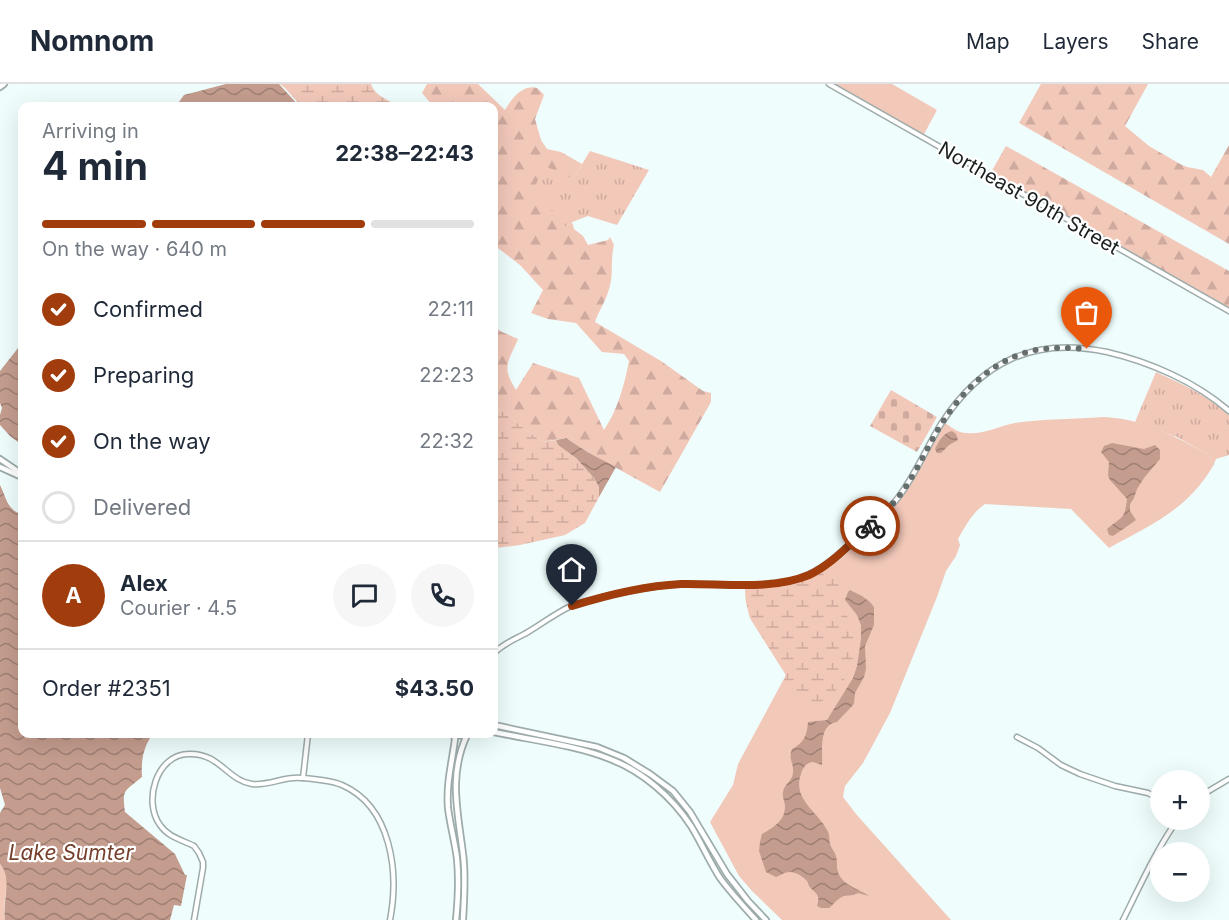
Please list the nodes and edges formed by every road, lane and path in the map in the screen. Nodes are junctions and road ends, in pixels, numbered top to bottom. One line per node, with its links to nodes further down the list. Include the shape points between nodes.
1 (4, 84): 3 (main road)
2 (829, 84): 4 (street, Northeast 90th Street)
3 (0, 87)
4 (1229, 311)
5 (1229, 411): 10 (street, via 1176,378 1112,354 1052,348 1012,357 972,386 950,412 892,504 821,568 779,583 667,585 629,591 563,611)
6 (0, 459): 8 (main road)
7 (0, 467): 9 (main road)
8 (18, 472)
9 (18, 474)
10 (498, 650)
11 (498, 726): 27 (main road, via 597,747 650,774 673,791 727,874)
12 (498, 733): 26 (main road, via 590,752 613,760 657,787 691,825 721,879)
13 (1017, 737): 20 (street, via 1080,774)
14 (308, 738): 17 (street)
15 (455, 738): 24 (main road, via 447,795 457,860)
16 (467, 738): 25 (main road, via 455,780 464,868)
17 (303, 778): 22 (street, via 249,784 209,758 190,753 177,756 161,770 154,786 154,813 161,827 194,846 203,862); 23 (street, via 340,785 371,807 389,846 394,891)
18 (1229, 779): 19 (street)
19 (1210, 790)
20 (1150, 794)
21 (1170, 830): 28 (street)
22 (194, 920)
23 (390, 920)
24 (456, 920)
25 (463, 920)
26 (756, 920)
27 (766, 920)
28 (1123, 920)

